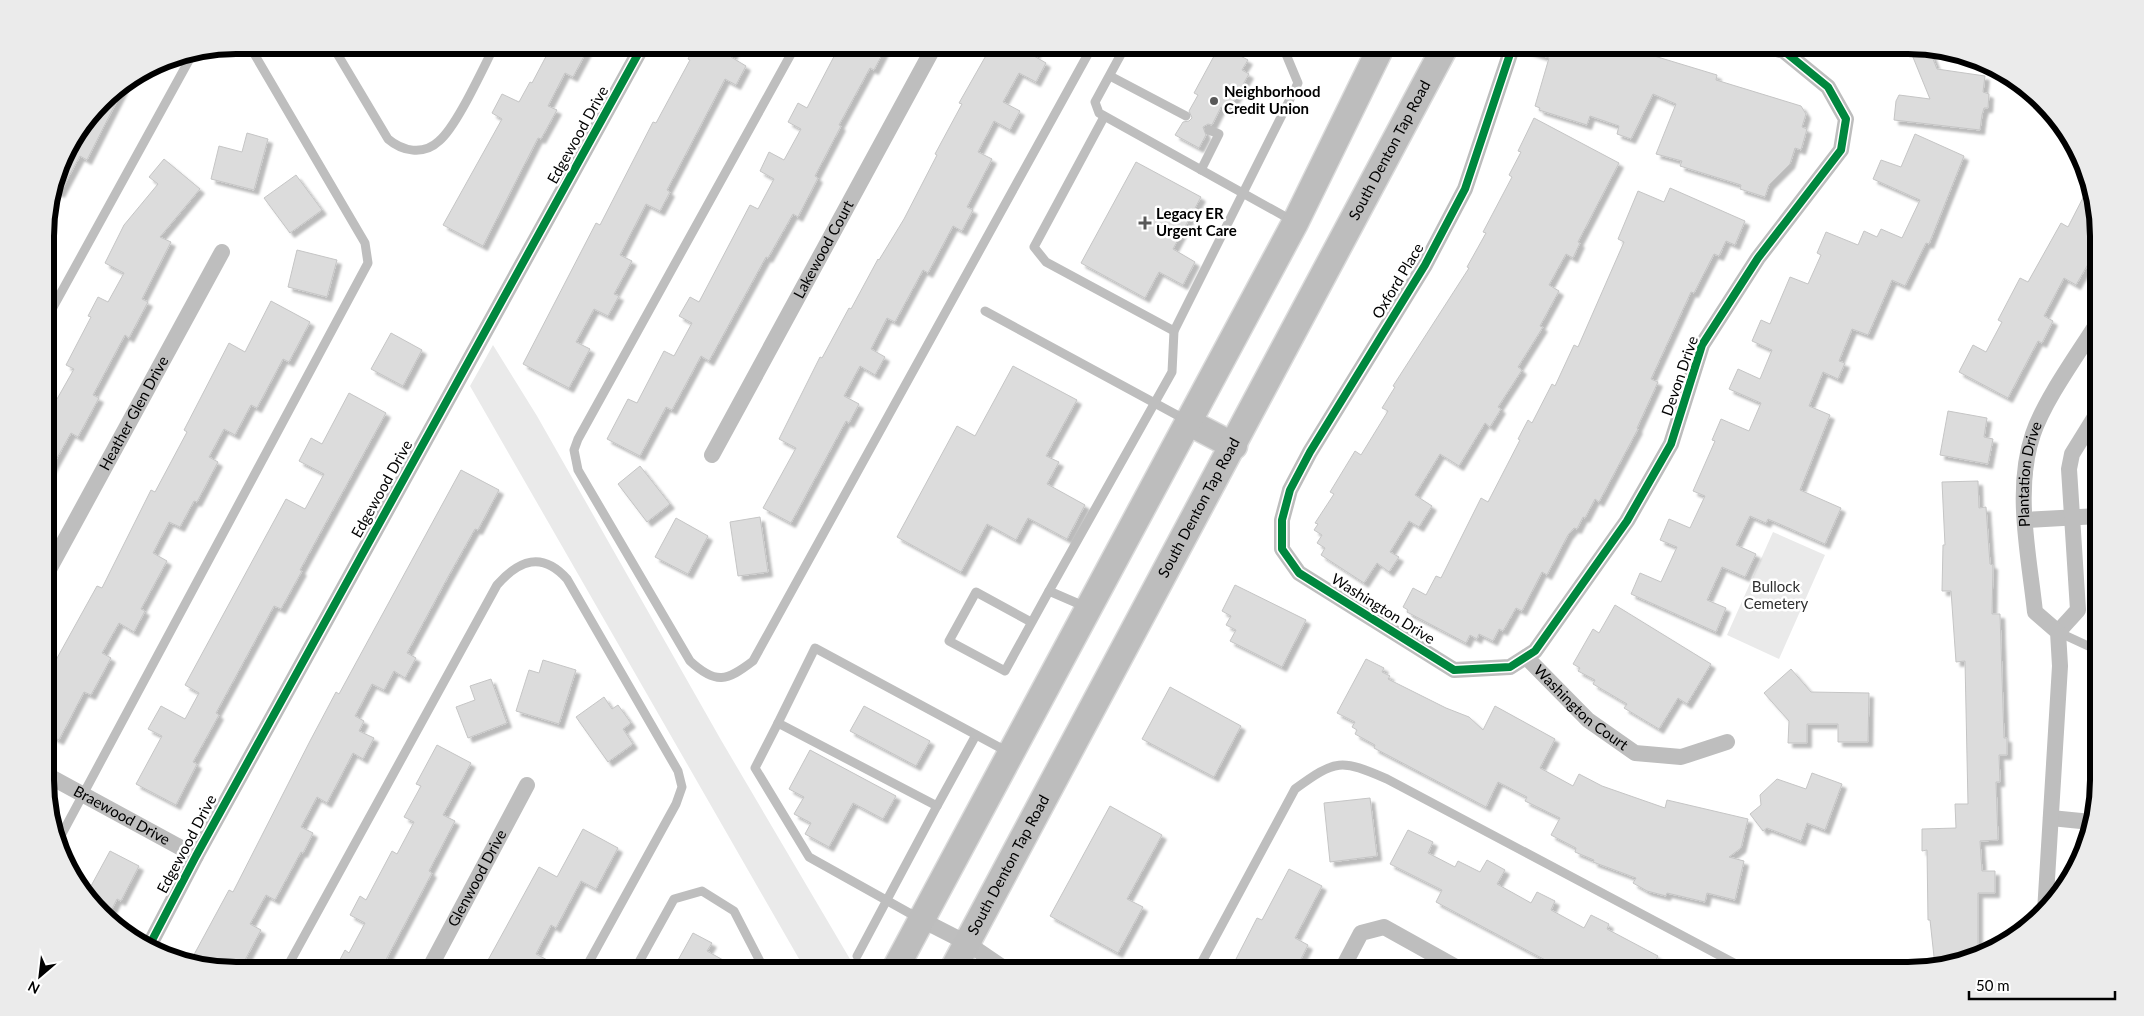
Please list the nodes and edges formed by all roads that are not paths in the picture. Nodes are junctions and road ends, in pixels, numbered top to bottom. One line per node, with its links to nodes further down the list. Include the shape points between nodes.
1 (254, 54): 50 (lane, via 365,243 368,263)
2 (337, 54): 3 (lane, via 388,139 398,148 410,151 424,149 439,141)
3 (491, 54)
4 (638, 54): 55 (street, Edgewood Drive)
5 (791, 54): 7 (lane, via 574,450 578,470 690,661 702,672 720,678 734,675 753,661)
6 (930, 54): 31 (street, Lakewood Court)
7 (1088, 54)
8 (1121, 54): 15 (lane)
9 (1285, 54): 20 (lane, via 1298,83)
10 (1378, 54): 21 (main road)
11 (1434, 54): 30 (main road, South Denton Tap Road)
12 (1511, 54): 34 (street, Oxford Place, via 1466,190 1425,265 1310,452 1290,490)
13 (1792, 54): 42 (street, Devon Drive, via 1828,86 1846,119 1841,150 1758,258 1702,345 1671,444 1627,521 1535,651)
14 (189, 60): 23 (lane)
15 (1110, 76): 16 (lane); 17 (lane, via 1095,102 1098,113)
16 (1186, 116)
17 (1104, 117): 19 (lane); 25 (lane, via 1034,247 1046,262)
18 (1209, 130): 19 (lane, via 1219,134)
19 (1200, 170): 20 (lane)
20 (1244, 194): 21 (lane); 25 (lane)
21 (1295, 222): 28 (main road)
22 (222, 252): 36 (street, Heather Glen Drive)
23 (54, 305)
24 (985, 310): 27 (lane)
25 (1174, 332): 27 (lane, via 1172,372)
26 (2090, 335): 35 (street, Plantation Drive, via 2033,432 2023,500)
27 (1154, 405): 28 (lane); 37 (lane)
28 (1188, 422): 30 (main road); 38 (main road)
29 (2090, 425): 32 (street, via 2072,454 2069,469)
30 (1234, 446): 60 (main road, South Denton Tap Road)
31 (712, 455)
32 (2072, 516): 33 (street); 35 (street); 40 (street, via 2078,610)
33 (2090, 516)
34 (1282, 520): 43 (street, Washington Drive, via 1282,548 1299,573 1454,670)
35 (2026, 520): 40 (street, Plantation Drive, via 2035,612)
36 (54, 559)
37 (1048, 590): 38 (lane); 39 (lane)
38 (1088, 608): 47 (main road)
39 (1031, 622): 39 (lane, via 1005,671 949,641 976,592)
40 (2058, 632): 41 (lane); 52 (street, via 2060,686)
41 (2090, 647)
42 (1526, 657): 43 (street, Devon Drive); 46 (street, Washington Court, via 1588,720 1635,753 1681,758)
43 (1510, 667)
44 (778, 723): 45 (lane, via 816,648); 51 (lane); 56 (lane, via 755,768 804,849 809,857)
45 (976, 735): 47 (lane); 51 (lane)
46 (1727, 742)
47 (1010, 753): 58 (main road)
48 (54, 779): 50 (street, Braewood Drive)
49 (527, 785): 63 (street, Glenwood Drive)
50 (83, 795): 54 (lane); 55 (street, Braewood Drive)
51 (937, 806): 56 (lane)
52 (2051, 818): 53 (street); 57 (street)
53 (2086, 821)
54 (61, 833)
55 (196, 856): 59 (street, Edgewood Drive)
56 (887, 899): 58 (lane); 61 (lane)
57 (2046, 899)
58 (922, 920): 60 (street); 67 (main road)
59 (151, 942)
60 (967, 944): 68 (main road, South Denton Tap Road); 69 (street)
61 (857, 956)
62 (290, 962): 64 (lane, via 497,585 523,563 536,561 557,568 566,579 678,771 682,787 676,804)
63 (433, 962)
64 (589, 962)
65 (639, 962): 66 (lane, via 674,899 702,891 734,911)
66 (760, 962)
67 (899, 962)
68 (957, 962)
69 (994, 962)
70 (1202, 962): 73 (lane, via 1295,789 1332,766 1352,764 1387,779)
71 (1346, 962): 72 (street, via 1361,934 1384,927)
72 (1447, 962)
73 (1732, 962)

